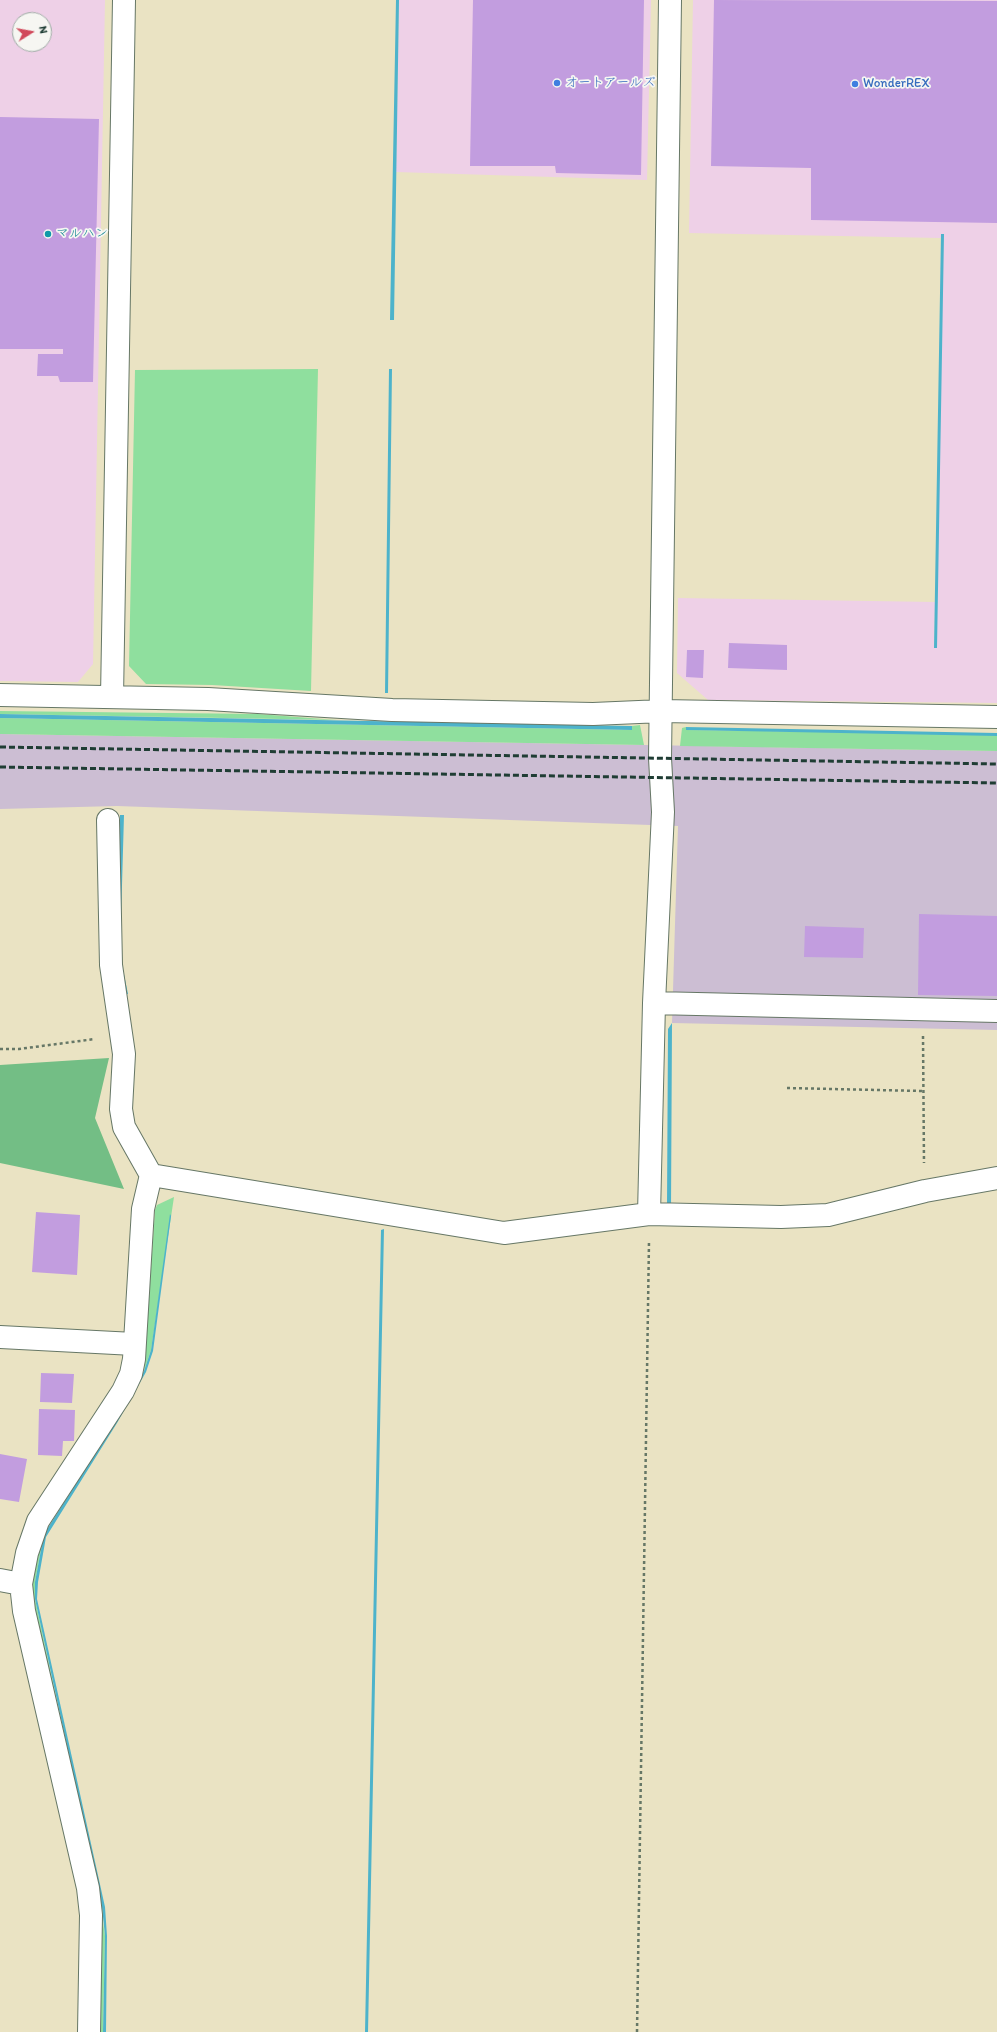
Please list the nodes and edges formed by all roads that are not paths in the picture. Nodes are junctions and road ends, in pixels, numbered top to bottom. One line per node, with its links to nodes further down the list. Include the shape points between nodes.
1 (124, 0): 4 (street)
2 (670, 0): 5 (street)
3 (0, 695): 4 (street)
4 (112, 697): 5 (street, via 208,699 408,710 593,714)
5 (662, 711): 6 (street); 8 (street, via 660,758 663,812)
6 (997, 717)
7 (108, 820): 10 (street, via 111,965 124,1054 121,1109 124,1127)
8 (654, 1003): 9 (street); 12 (street)
9 (997, 1011)
10 (151, 1175): 12 (street, via 504,1233); 14 (street, via 143,1209)
11 (997, 1178): 12 (street, via 925,1191 828,1215 781,1217)
12 (649, 1214)
13 (0, 1337): 14 (street)
14 (134, 1344): 15 (street, via 131,1374 124,1391 38,1521 27,1553)
15 (10, 1582): 16 (street, via 24,1611 88,1888 91,1915)
16 (89, 2032)

